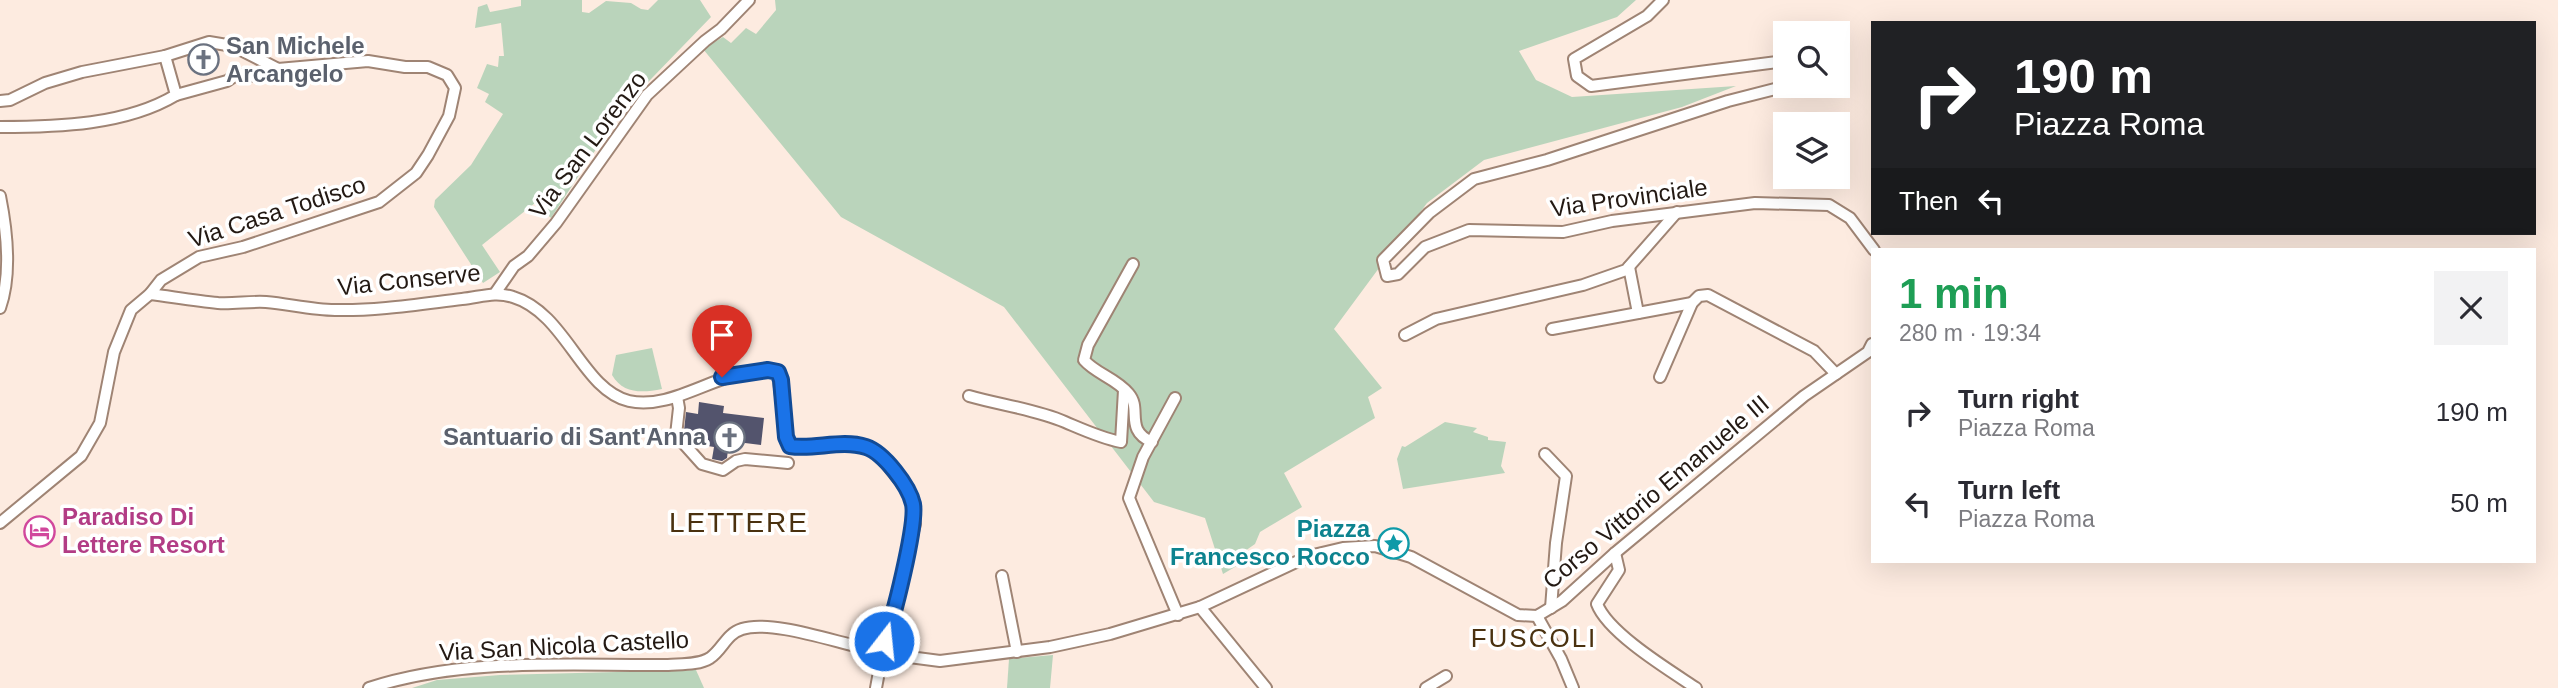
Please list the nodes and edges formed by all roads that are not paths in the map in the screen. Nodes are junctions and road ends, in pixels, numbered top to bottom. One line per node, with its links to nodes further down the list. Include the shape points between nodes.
1 (749, 0): 15 (street, Via San Lorenzo, via 647,95 555,223)
2 (1663, 0): 4 (street, via 1647,16 1574,59 1577,76 1591,86)
3 (165, 56): 7 (street); 8 (street, via 82,72); 16 (street, Via Casa Todisco, via 209,42 233,47 278,69 368,61 428,67 447,75 455,88 449,116 416,173 379,202 189,261 161,280)
4 (1773, 63)
5 (256, 76): 7 (street, via 236,75)
6 (1773, 90): 11 (street, Via Provinciale, via 1474,179 1429,213 1383,260 1387,276 1398,274 1425,247 1469,230 1563,232)
7 (176, 95): 9 (street, via 164,103 103,120)
8 (0, 101)
9 (0, 127)
10 (0, 196): 18 (street, via 7,263)
11 (1676, 212): 12 (street, Via Provinciale, via 1755,203 1829,205 1850,218); 14 (street)
12 (1872, 248)
13 (1133, 264): 25 (street, via 1083,353 1089,365)
14 (1629, 267): 19 (street); 21 (street, via 1583,285 1436,319)
15 (496, 292): 16 (street, Via Conserve, via 347,309 219,303); 27 (street, Via Conserve, via 534,306 547,317 614,395 647,402)
16 (150, 294): 32 (street, Via Casa Todisco, via 131,310 114,352 100,423 81,456)
17 (1692, 303): 19 (street); 23 (street, via 1708,295 1754,317 1814,351); 24 (street)
18 (0, 308)
19 (1638, 313): 20 (street)
20 (1552, 329)
21 (1405, 335)
22 (1871, 346): 23 (street, Corso Vittorio Emanuele III)
23 (1836, 374): 33 (street, Corso Vittorio Emanuele III)
24 (1660, 377)
25 (1124, 390): 26 (street, via 1121,442); 29 (street, via 1130,395 1139,435)
26 (969, 396)
27 (677, 397): 31 (street, via 676,435 702,464 723,470 736,461); 39 (street, Via Conserve, via 722,377 778,372 790,446 842,444 876,451 913,502 915,524)
28 (1175, 398): 29 (street)
29 (1152, 442): 37 (street, via 1129,498)
30 (1545, 454): 36 (street, via 1566,476)
31 (788, 463)
32 (0, 523)
33 (1615, 553): 36 (street, Corso Vittorio Emanuele III); 50 (street, via 1619,570 1597,604 1604,618)
34 (1002, 576): 41 (street)
35 (1200, 607): 37 (street, Corso Vittorio Emanuele III); 38 (street, Corso Vittorio Emanuele III, via 1309,556 1375,546 1411,557 1518,615); 47 (street)
36 (1551, 608): 38 (street, Corso Vittorio Emanuele III)
37 (1178, 615): 41 (street, Corso Vittorio Emanuele III)
38 (1537, 616): 49 (street)
39 (885, 641): 40 (street); 42 (street, via 894,647)
40 (874, 650): 43 (street); 45 (street, Via San Nicola Castello, via 769,626 743,628 710,657 697,662 474,667 412,674)
41 (1017, 652): 42 (street, Corso Vittorio Emanuele III, via 940,661)
42 (894, 655): 43 (street)
43 (881, 661): 46 (street)
44 (1446, 676): 48 (street)
45 (369, 688)
46 (876, 688)
47 (1266, 688)
48 (1426, 688)
49 (1573, 688)
50 (1696, 688)

